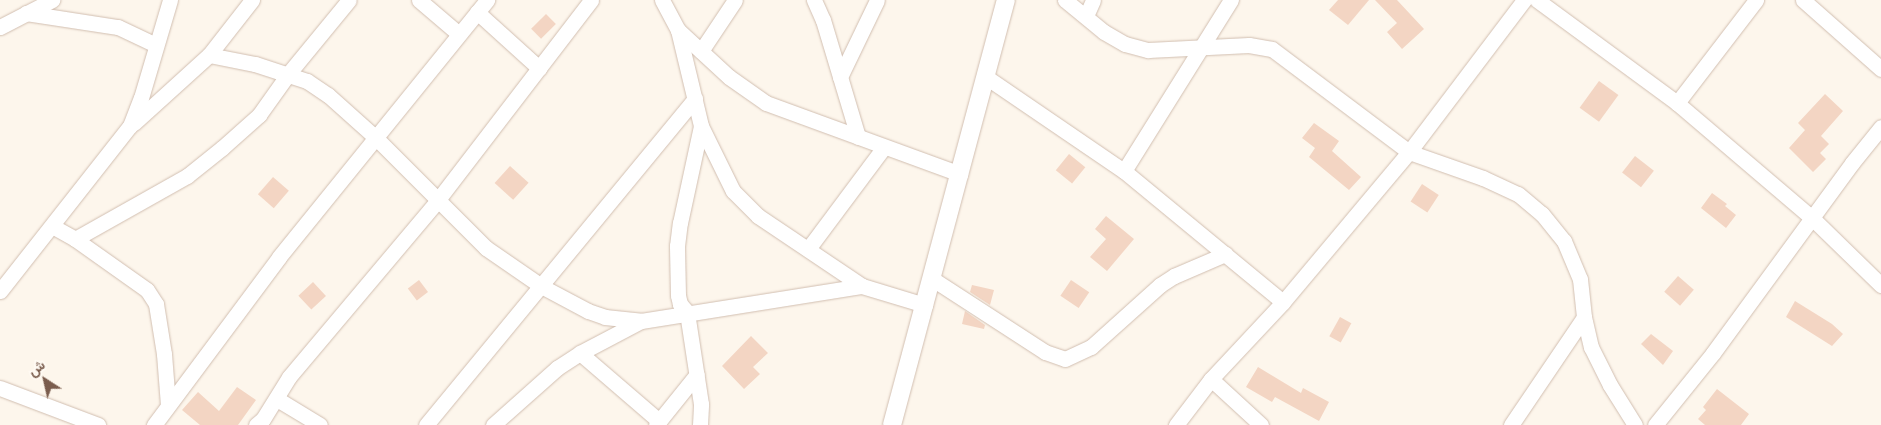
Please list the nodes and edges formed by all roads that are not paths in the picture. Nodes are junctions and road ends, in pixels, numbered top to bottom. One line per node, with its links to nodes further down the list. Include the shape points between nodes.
1 (52, 0): 21 (street)
2 (170, 0): 26 (street)
3 (252, 0): 29 (street)
4 (349, 0): 32 (street)
5 (419, 0): 25 (street)
6 (487, 0): 20 (street)
7 (591, 0): 30 (street)
8 (662, 0): 24 (street)
9 (735, 0): 28 (street)
10 (814, 0): 33 (street)
11 (877, 0): 33 (street)
12 (1006, 0): 34 (street)
13 (1065, 0): 22 (street)
14 (1093, 0): 22 (street)
15 (1231, 0): 27 (street)
16 (1524, 0): 43 (street)
17 (1537, 0): 36 (street)
18 (1756, 0): 36 (street)
19 (1803, 0): 31 (street)
20 (477, 12): 25 (street); 30 (street)
21 (26, 13): 23 (street); 26 (street, via 118,27)
22 (1086, 16): 27 (street, via 1125,44 1148,50)
23 (0, 27)
24 (678, 30): 28 (street); 35 (street)
25 (459, 34): 40 (street)
26 (156, 44): 37 (street)
27 (1200, 48): 43 (street, via 1249,45 1272,49); 44 (street)
28 (701, 51): 41 (street, via 729,77 766,103)
29 (209, 55): 32 (street); 37 (street)
30 (539, 68): 46 (street)
31 (1881, 69)
32 (288, 73): 40 (street, via 328,95); 49 (street, via 258,116 222,148 186,176)
33 (840, 77): 41 (street)
34 (986, 77): 44 (street); 45 (street)
35 (695, 99): 38 (street); 54 (street)
36 (1677, 103): 47 (street)
37 (130, 126): 48 (street)
38 (701, 126): 50 (street, via 733,191 758,216); 59 (street, via 677,246 678,295)
39 (1881, 127): 47 (street)
40 (375, 137): 46 (street); 67 (street)
41 (858, 137): 42 (street)
42 (884, 147): 45 (street); 50 (street)
43 (1409, 152): 57 (street); 60 (street, via 1518,194 1542,214 1564,241 1580,279)
44 (1124, 171): 51 (street)
45 (960, 174): 52 (street)
46 (437, 201): 54 (street, via 486,248); 66 (street, via 289,377)
47 (1811, 217): 53 (street); 81 (street, via 1713,353)
48 (52, 226): 49 (street); 56 (street)
49 (75, 239): 67 (street, via 147,290 156,304)
50 (808, 249): 55 (street)
51 (1225, 254): 52 (street, via 1160,285 1091,347 1065,359 1045,352); 57 (street)
52 (932, 278): 58 (street)
53 (1881, 285)
54 (541, 286): 61 (street, via 605,317); 73 (street)
55 (862, 286): 58 (street); 59 (street)
56 (0, 291)
57 (1283, 302): 64 (street)
58 (925, 305): 76 (street)
59 (687, 312): 61 (street); 63 (street)
60 (1584, 318): 79 (street); 80 (street, via 1591,347)
61 (642, 321): 62 (street)
62 (580, 353): 68 (street); 74 (street, via 557,368)
63 (697, 374): 68 (street); 75 (street)
64 (1211, 379): 77 (street); 78 (street)
65 (0, 388): 69 (street)
66 (277, 398): 71 (street); 72 (street)
67 (168, 405): 70 (street)
68 (658, 423)
69 (98, 425)
70 (154, 425)
71 (256, 425)
72 (320, 425)
73 (426, 425)
74 (493, 425)
75 (700, 425)
76 (892, 425)
77 (1176, 425)
78 (1261, 425)
79 (1511, 425)
80 (1635, 425)
81 (1655, 425)

